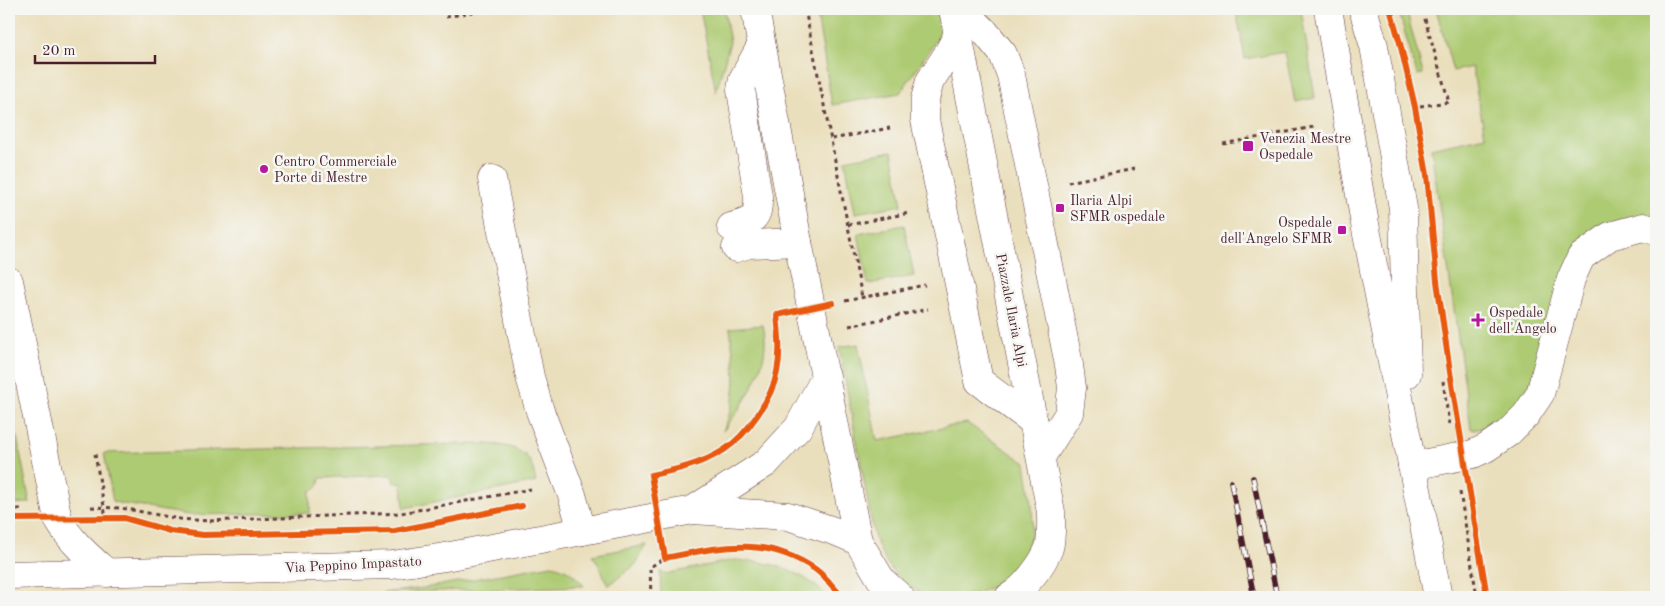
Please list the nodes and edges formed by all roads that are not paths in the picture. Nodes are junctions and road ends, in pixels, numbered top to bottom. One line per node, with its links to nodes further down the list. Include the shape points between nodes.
1 (755, 9): 5 (lane)
2 (1328, 9): 14 (lane, via 1365,224)
3 (1363, 9): 14 (lane, via 1374,46 1403,208)
4 (957, 17): 12 (lane, Piazzale Ilaria Alpi); 12 (lane, via 947,55 930,81 925,99 925,120 979,381); 13 (lane, via 984,32 1002,54 1012,75 1069,365 1072,388 1069,412)
5 (761, 46): 8 (lane); 8 (lane, via 743,79 741,90 759,208 734,237 749,244)
6 (492, 179): 16 (lane, via 530,377)
7 (1656, 231): 14 (lane, via 1643,228 1610,236 1581,257 1571,279 1540,394 1508,433 1473,454)
8 (798, 242): 11 (lane)
9 (9, 282): 10 (lane)
10 (16, 353): 18 (lane, via 58,519 82,551)
11 (826, 376): 15 (lane, Via Peppino Impastato, via 798,428 766,463); 17 (lane)
12 (1034, 422): 13 (lane, Piazzale Ilaria Alpi)
13 (1041, 457): 21 (lane, Piazzale Ilaria Alpi, via 1051,512 1049,548 1018,593)
14 (1411, 460): 22 (lane)
15 (693, 510): 16 (lane, Via Peppino Impastato); 17 (lane, Via Peppino Impastato, via 788,516)
16 (582, 531): 18 (lane, Via Peppino Impastato, via 392,565)
17 (858, 541): 20 (lane, via 882,581)
18 (107, 573): 19 (lane, Via Peppino Impastato)
19 (9, 575)
20 (900, 597)
21 (1009, 597)
22 (1438, 597)

